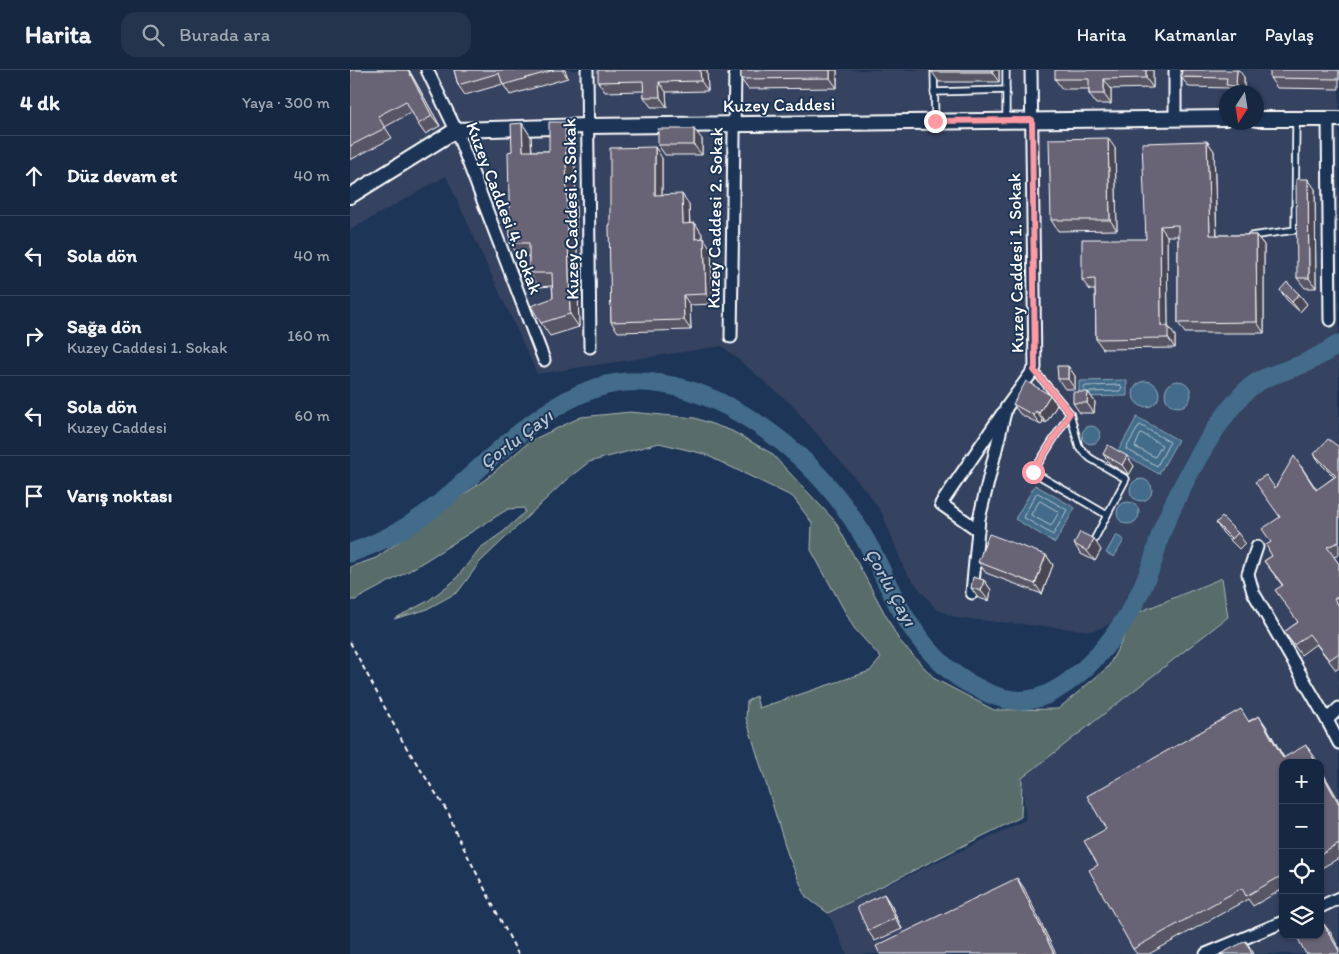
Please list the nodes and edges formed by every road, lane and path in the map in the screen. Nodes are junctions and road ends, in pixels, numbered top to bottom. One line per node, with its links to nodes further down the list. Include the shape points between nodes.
1 (426, 70): 20 (street, Kuzey Caddesi 4. Sokak)
2 (587, 70): 19 (street, Kuzey Caddesi 3. Sokak)
3 (734, 70): 18 (street, Kuzey Caddesi 2. Sokak)
4 (934, 70): 9 (lane)
5 (1006, 70): 8 (lane)
6 (1030, 70): 16 (street, Kuzey Caddesi 1. Sokak)
7 (1176, 70): 10 (street)
8 (1006, 90): 9 (lane); 15 (lane)
9 (934, 92): 17 (lane)
10 (1175, 118): 11 (street, Kuzey Caddesi); 16 (street, Kuzey Caddesi)
11 (1219, 118)
12 (1264, 119): 13 (street)
13 (1296, 119): 14 (street); 22 (lane, via 1295,230)
14 (1333, 119): 23 (street)
15 (1006, 120): 16 (street, Kuzey Caddesi); 17 (street, Kuzey Caddesi)
16 (1032, 120): 27 (street, Kuzey Caddesi 1. Sokak)
17 (935, 121): 18 (street, Kuzey Caddesi)
18 (734, 124): 19 (street, Kuzey Caddesi); 24 (street, Kuzey Caddesi 2. Sokak)
19 (588, 126): 20 (street, Kuzey Caddesi); 25 (street, Kuzey Caddesi 3. Sokak)
20 (456, 130): 21 (street); 26 (street, Kuzey Caddesi 4. Sokak)
21 (350, 196)
22 (1245, 237)
23 (1330, 320)
24 (731, 337)
25 (590, 347)
26 (544, 360)
27 (1034, 370): 28 (street, Kuzey Caddesi 1. Sokak); 29 (lane)
28 (1006, 408): 31 (street, Kuzey Caddesi 1. Sokak); 31 (street, via 941,504)
29 (1070, 413): 30 (lane, via 1079,448 1126,479); 30 (lane, via 1033,472)
30 (1106, 516): 32 (lane)
31 (978, 530): 34 (street, Kuzey Caddesi 1. Sokak)
32 (1094, 540)
33 (1256, 547): 37 (street, via 1248,574 1253,592)
34 (972, 593)
35 (350, 642): 42 (path, via 403,742 449,814)
36 (1339, 708): 37 (street)
37 (1327, 720): 38 (street)
38 (1339, 743)
39 (1337, 903): 40 (street)
40 (1324, 906)
41 (1279, 924): 43 (street)
42 (518, 954)
43 (1206, 954)

